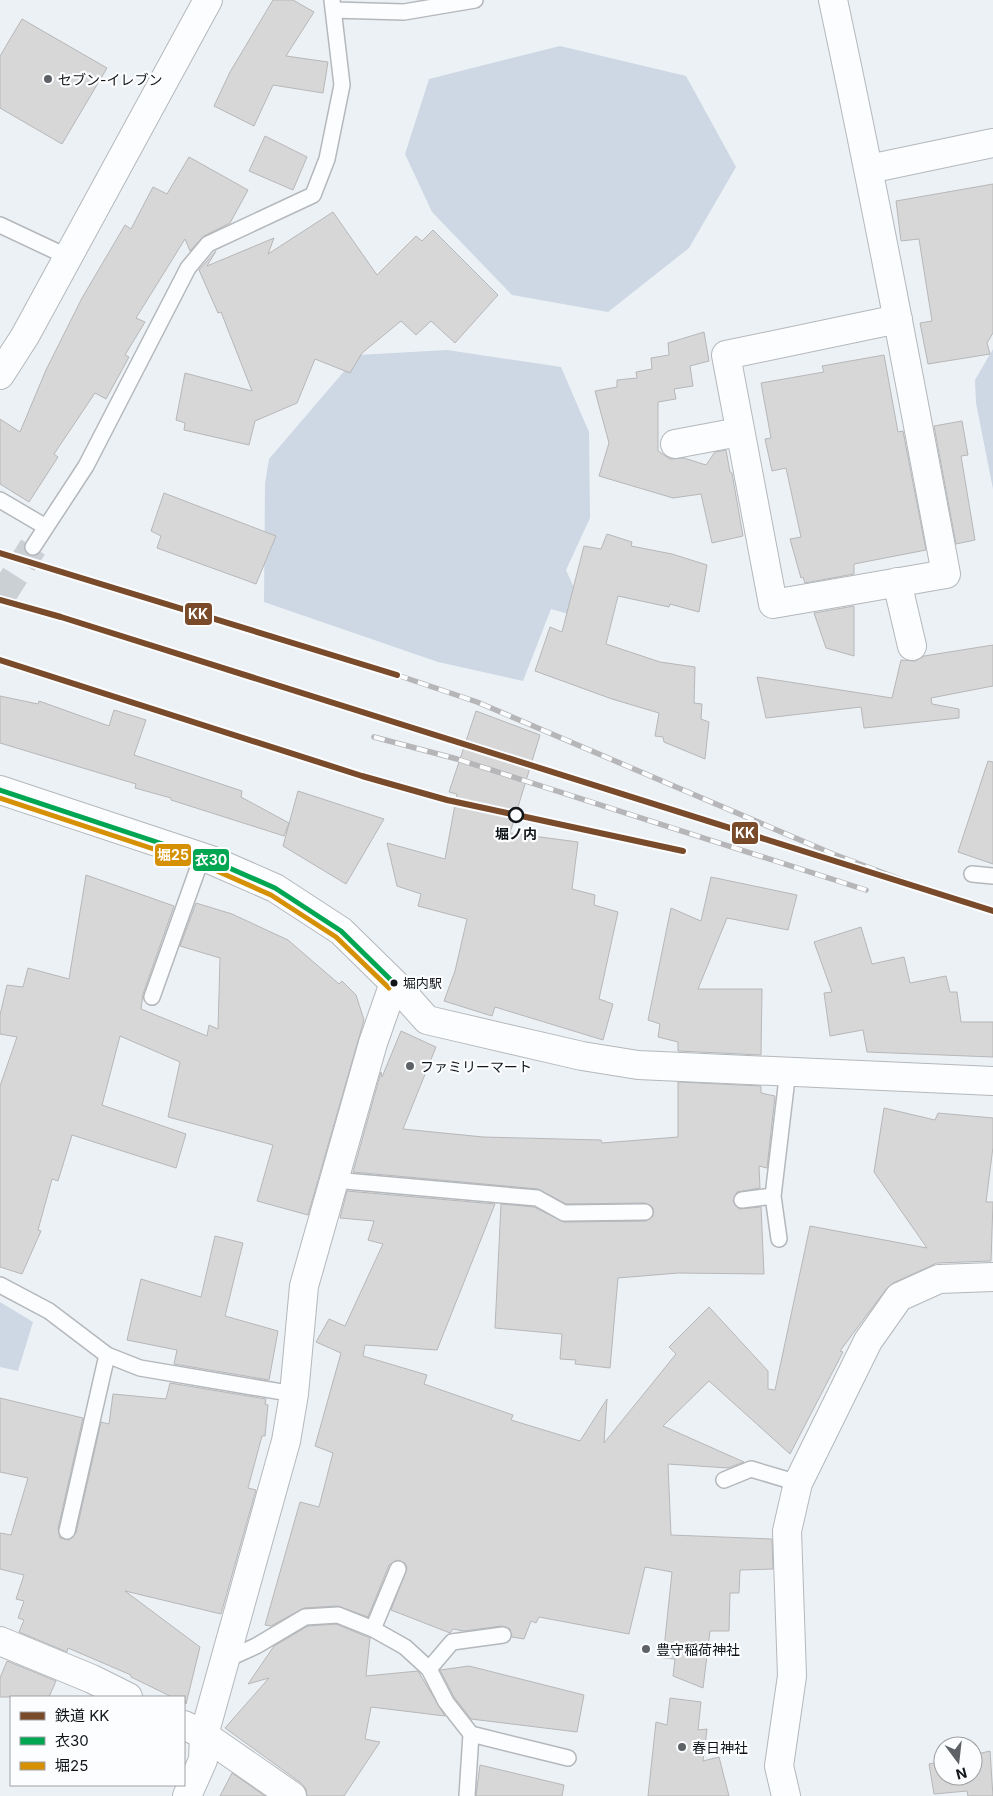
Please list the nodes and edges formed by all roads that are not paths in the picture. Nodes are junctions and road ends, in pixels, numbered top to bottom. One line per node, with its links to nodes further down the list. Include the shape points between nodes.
1 (208, 0): 8 (street)
2 (475, 0): 4 (lane, via 404,12)
3 (833, 0): 6 (street)
4 (332, 5): 14 (lane, via 342,85 328,159 313,195 208,244 188,268 86,466)
5 (993, 143): 6 (street)
6 (869, 170): 9 (street)
7 (0, 225): 8 (lane)
8 (68, 257): 10 (street)
9 (898, 319): 11 (street, via 726,355); 16 (street, via 946,574)
10 (0, 375)
11 (739, 432): 12 (street); 16 (street, via 772,604)
12 (675, 444)
13 (0, 500): 14 (lane)
14 (46, 527): 15 (lane)
15 (33, 547)
16 (898, 582): 17 (street)
17 (912, 646)
18 (0, 790): 19 (street)
19 (202, 857): 22 (street, via 275,888 341,931); 23 (lane)
20 (972, 874): 21 (lane)
21 (993, 876)
22 (394, 983): 24 (street, via 427,1020 582,1056 638,1065); 26 (street, via 373,1043)
23 (152, 998)
24 (788, 1070): 25 (street); 27 (lane)
25 (993, 1082)
26 (334, 1180): 29 (lane, via 536,1198 564,1212); 34 (street, via 304,1286)
27 (773, 1196): 28 (lane); 30 (lane)
28 (742, 1200)
29 (645, 1212)
30 (779, 1239)
31 (993, 1277): 36 (street, via 939,1279 899,1297 868,1341)
32 (0, 1285): 33 (lane, via 50,1311)
33 (107, 1355): 34 (lane, via 140,1368); 37 (lane)
34 (294, 1394): 42 (street, via 286,1440)
35 (724, 1480): 36 (lane, via 751,1469)
36 (798, 1483): 51 (street, via 787,1531 792,1676 779,1766)
37 (67, 1531)
38 (398, 1569): 39 (lane)
39 (373, 1629): 42 (lane, via 338,1615 305,1617); 43 (lane, via 405,1647)
40 (504, 1635): 43 (lane, via 452,1642)
41 (0, 1641): 44 (street)
42 (223, 1661): 45 (street)
43 (429, 1668): 46 (lane, via 446,1702)
44 (126, 1696)
45 (194, 1730): 48 (street, via 203,1760); 49 (street)
46 (471, 1734): 47 (lane); 50 (lane)
47 (568, 1758)
48 (187, 1796)
49 (292, 1796)
50 (467, 1796)
51 (786, 1796)

